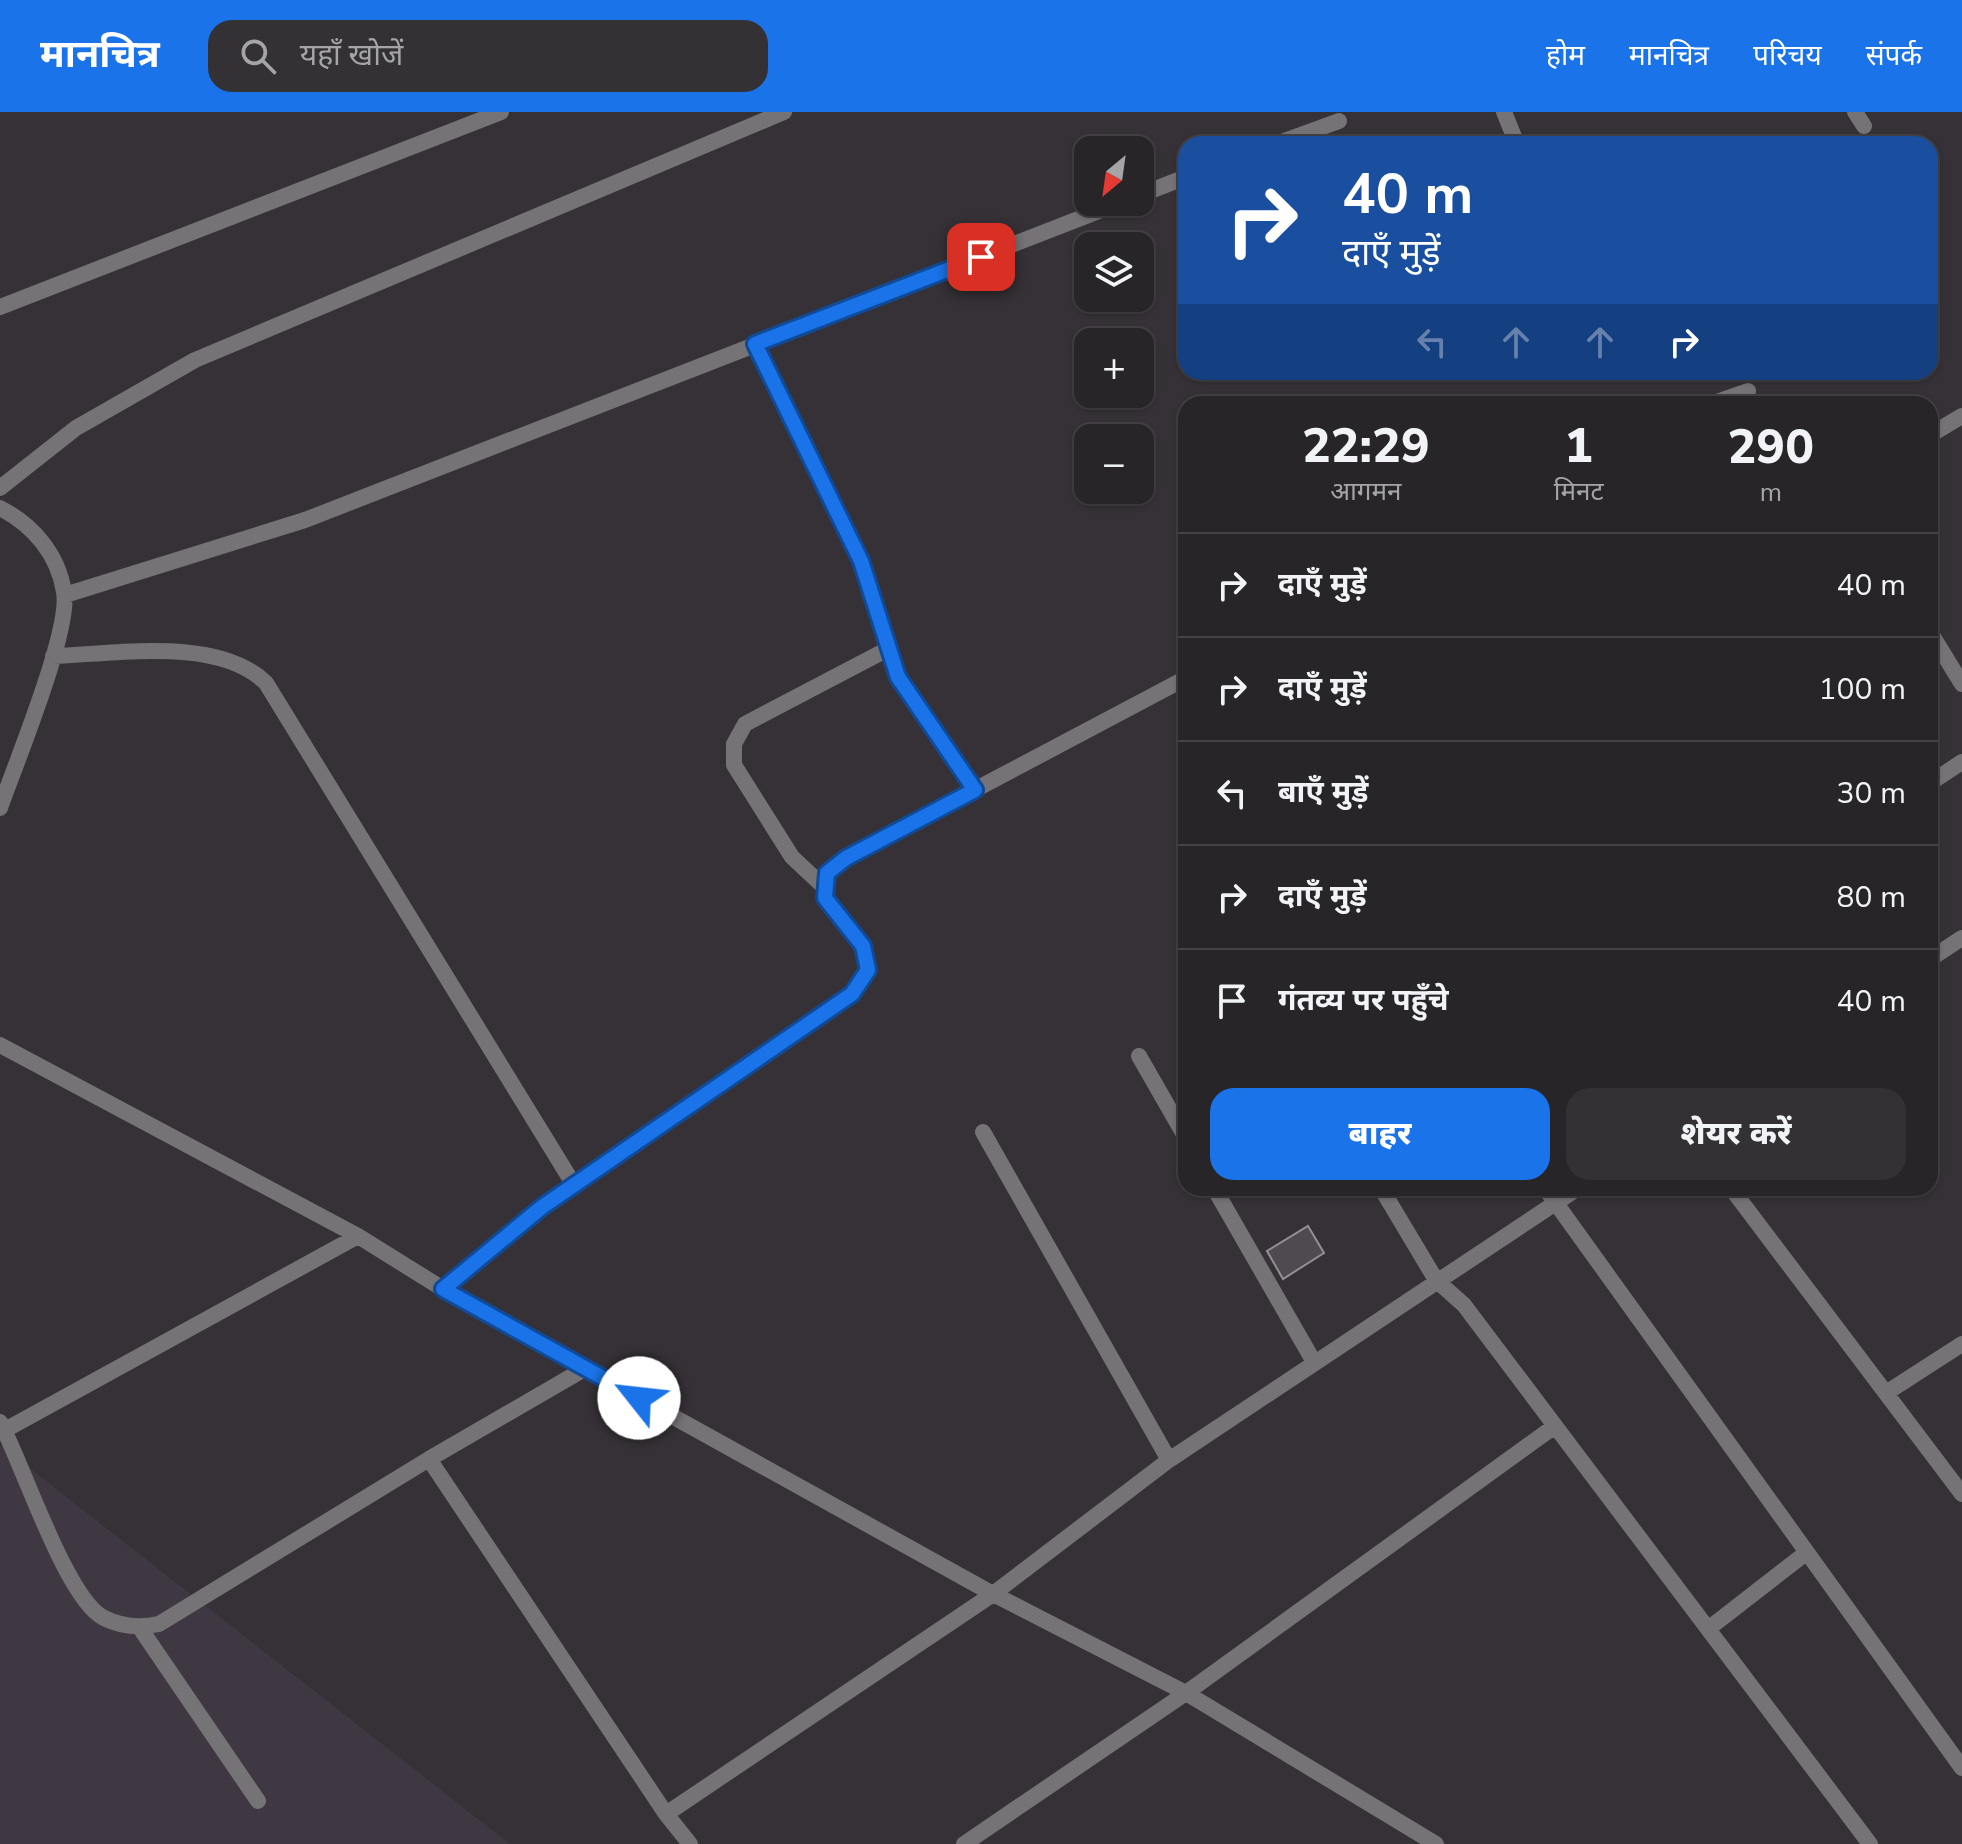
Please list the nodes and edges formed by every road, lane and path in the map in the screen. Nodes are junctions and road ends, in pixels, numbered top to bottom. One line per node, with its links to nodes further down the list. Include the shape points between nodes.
1 (501, 112): 10 (street)
2 (784, 112): 16 (street, via 195,360 76,428)
3 (1504, 112): 6 (street)
4 (1339, 121): 5 (street)
5 (1298, 136)
6 (1514, 136)
7 (1178, 180): 8 (street)
8 (1154, 190)
9 (1086, 216): 11 (street)
10 (0, 307)
11 (755, 344): 18 (street, via 305,520); 20 (street, via 861,561)
12 (1748, 391): 13 (street)
13 (1734, 396)
14 (1962, 416): 15 (street)
15 (1938, 430)
16 (0, 488)
17 (0, 508): 18 (street, via 38,534 57,566)
18 (65, 595): 21 (street)
19 (1938, 645): 23 (street)
20 (888, 649): 26 (street, via 898,677); 28 (street, via 745,724 734,744 734,765 742,778 792,857)
21 (53, 656): 27 (street); 35 (street, via 200,653 236,662 266,683)
22 (1178, 682): 26 (street)
23 (1962, 684)
24 (1962, 762): 25 (street)
25 (1938, 778)
26 (975, 790): 28 (street, via 846,858 827,873)
27 (0, 808)
28 (823, 886): 35 (street, via 825,898 863,946 868,970 852,994)
29 (1962, 938): 30 (street)
30 (1938, 954)
31 (0, 1045): 42 (street)
32 (1139, 1056): 33 (street)
33 (1178, 1124)
34 (983, 1132): 52 (street)
35 (574, 1185): 44 (street)
36 (1219, 1196): 46 (street)
37 (1386, 1196): 43 (street)
38 (1550, 1196): 41 (street)
39 (1566, 1196): 41 (street)
40 (1737, 1196): 48 (street)
41 (1555, 1203): 43 (street); 54 (street)
42 (358, 1236): 44 (street); 49 (street)
43 (1436, 1280): 46 (street); 50 (street, via 1464,1305)
44 (443, 1289): 47 (street)
45 (1962, 1344): 48 (street)
46 (1314, 1362): 52 (street)
47 (586, 1368): 51 (street); 55 (street)
48 (1886, 1393): 53 (street)
49 (2, 1426): 56 (street, via 77,1592 103,1618)
50 (1555, 1426): 57 (street); 58 (street)
51 (429, 1459): 56 (street, via 159,1624); 61 (street)
52 (1169, 1460): 55 (street)
53 (1962, 1494)
54 (1806, 1553): 57 (street); 59 (street)
55 (993, 1594): 58 (street); 61 (street)
56 (140, 1628): 60 (street)
57 (1708, 1629): 65 (street)
58 (1186, 1693): 63 (street); 64 (street)
59 (1962, 1768)
60 (258, 1801)
61 (666, 1814): 62 (street)
62 (690, 1844)
63 (964, 1844)
64 (1436, 1844)
65 (1870, 1844)

